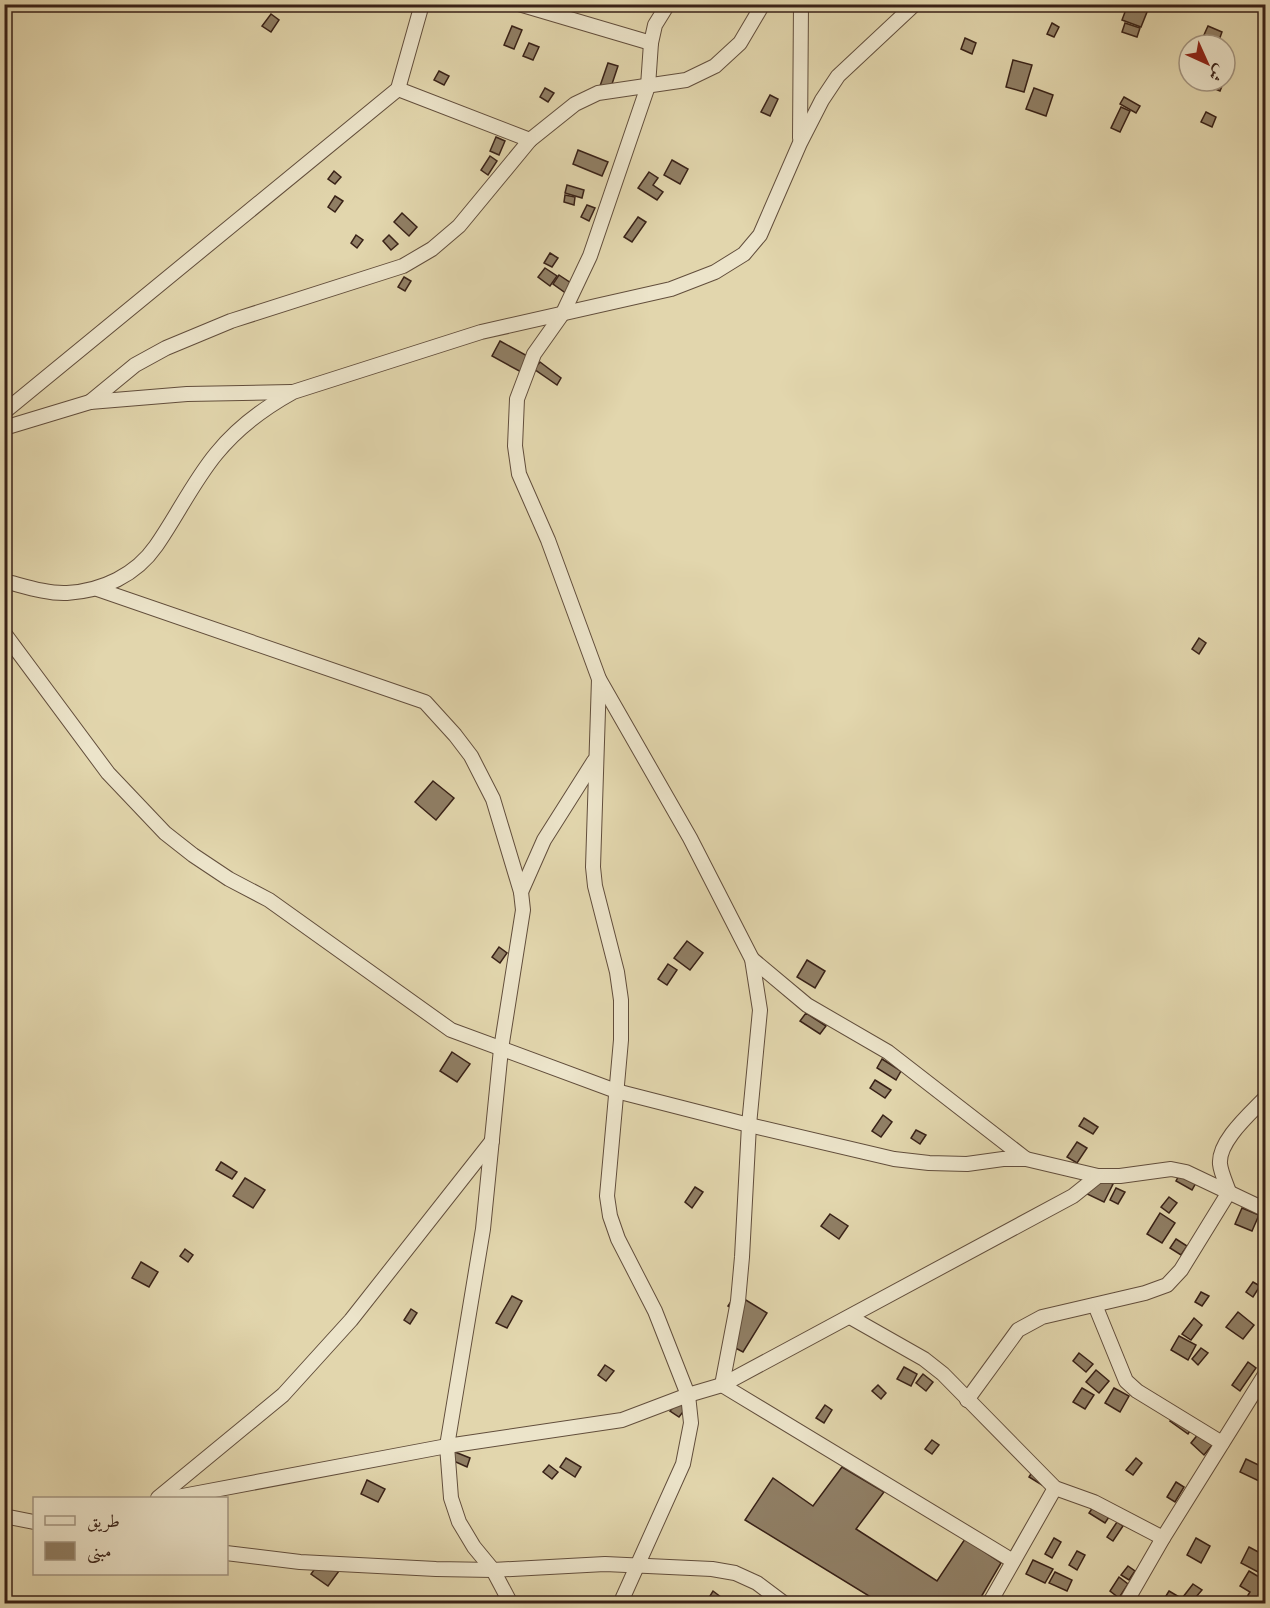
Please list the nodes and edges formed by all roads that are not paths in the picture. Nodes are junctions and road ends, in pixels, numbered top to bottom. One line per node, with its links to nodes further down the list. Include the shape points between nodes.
1 (422, 4): 10 (street)
2 (519, 4): 7 (street)
3 (668, 4): 8 (street, via 655,26)
4 (763, 4): 9 (street, via 740,43 716,66 686,80)
5 (801, 4): 12 (street)
6 (915, 4): 12 (street, via 838,76)
7 (538, 7): 8 (street)
8 (651, 43): 9 (street)
9 (648, 86): 11 (street, via 598,93 575,104); 13 (street, via 590,256)
10 (398, 89): 11 (street); 16 (street)
11 (530, 140): 15 (street, via 459,226 404,266 231,321 166,348 135,365)
12 (800, 143): 13 (street, via 760,235 744,254 715,272 671,289)
13 (563, 313): 14 (street, via 481,332); 21 (street, via 534,354 517,399 515,446 519,474 548,540)
14 (293, 392): 15 (street, via 187,393); 19 (street, via 247,422 216,454 155,548 138,567)
15 (90, 402): 17 (street)
16 (4, 412)
17 (4, 428)
18 (4, 581): 19 (street, via 65,593)
19 (97, 589): 23 (street, via 425,702 471,756 493,800)
20 (4, 633): 25 (street, via 108,773 165,833 202,861 269,900 451,1030)
21 (599, 679): 22 (street); 24 (street, via 690,838)
22 (596, 759): 23 (street, via 544,840); 26 (street, via 593,867 621,1000)
23 (521, 892): 25 (street, via 522,927)
24 (752, 959): 28 (street, via 760,1010); 30 (street, via 807,1005 888,1052)
25 (501, 1049): 26 (street); 29 (street)
26 (616, 1091): 28 (street); 38 (street, via 607,1196 610,1216 655,1311)
27 (1266, 1097): 32 (street, via 1228,1138 1220,1156)
28 (749, 1125): 30 (street, via 894,1159 967,1164); 37 (street, via 738,1301)
29 (492, 1142): 41 (street, via 480,1251); 43 (street, via 358,1311 283,1395)
30 (1026, 1159): 31 (street)
31 (1098, 1176): 32 (street, via 1171,1169); 35 (street, via 1073,1196)
32 (1229, 1192): 33 (street); 34 (street, via 1181,1270 1167,1285)
33 (1266, 1210)
34 (1095, 1305): 39 (street, via 1042,1317 1018,1330); 40 (street, via 1126,1381)
35 (850, 1317): 37 (street); 39 (street, via 924,1359)
36 (1266, 1373): 40 (street)
37 (722, 1385): 38 (street); 49 (street)
38 (688, 1395): 41 (street, via 622,1420); 50 (street, via 692,1423 683,1464)
39 (967, 1400): 42 (street)
40 (1222, 1443): 47 (street)
41 (447, 1446): 44 (street); 51 (street, via 451,1498 459,1522)
42 (1055, 1488): 47 (street, via 1094,1502); 49 (street)
43 (159, 1497)
44 (177, 1497)
45 (4, 1516): 46 (street)
46 (33, 1522)
47 (1163, 1538): 56 (street)
48 (228, 1553): 51 (street, via 382,1568)
49 (1013, 1561): 55 (street)
50 (637, 1565): 51 (street); 53 (street); 54 (street, via 735,1573 757,1583)
51 (493, 1570): 52 (street)
52 (511, 1604)
53 (620, 1604)
54 (785, 1604)
55 (989, 1604)
56 (1125, 1604)

